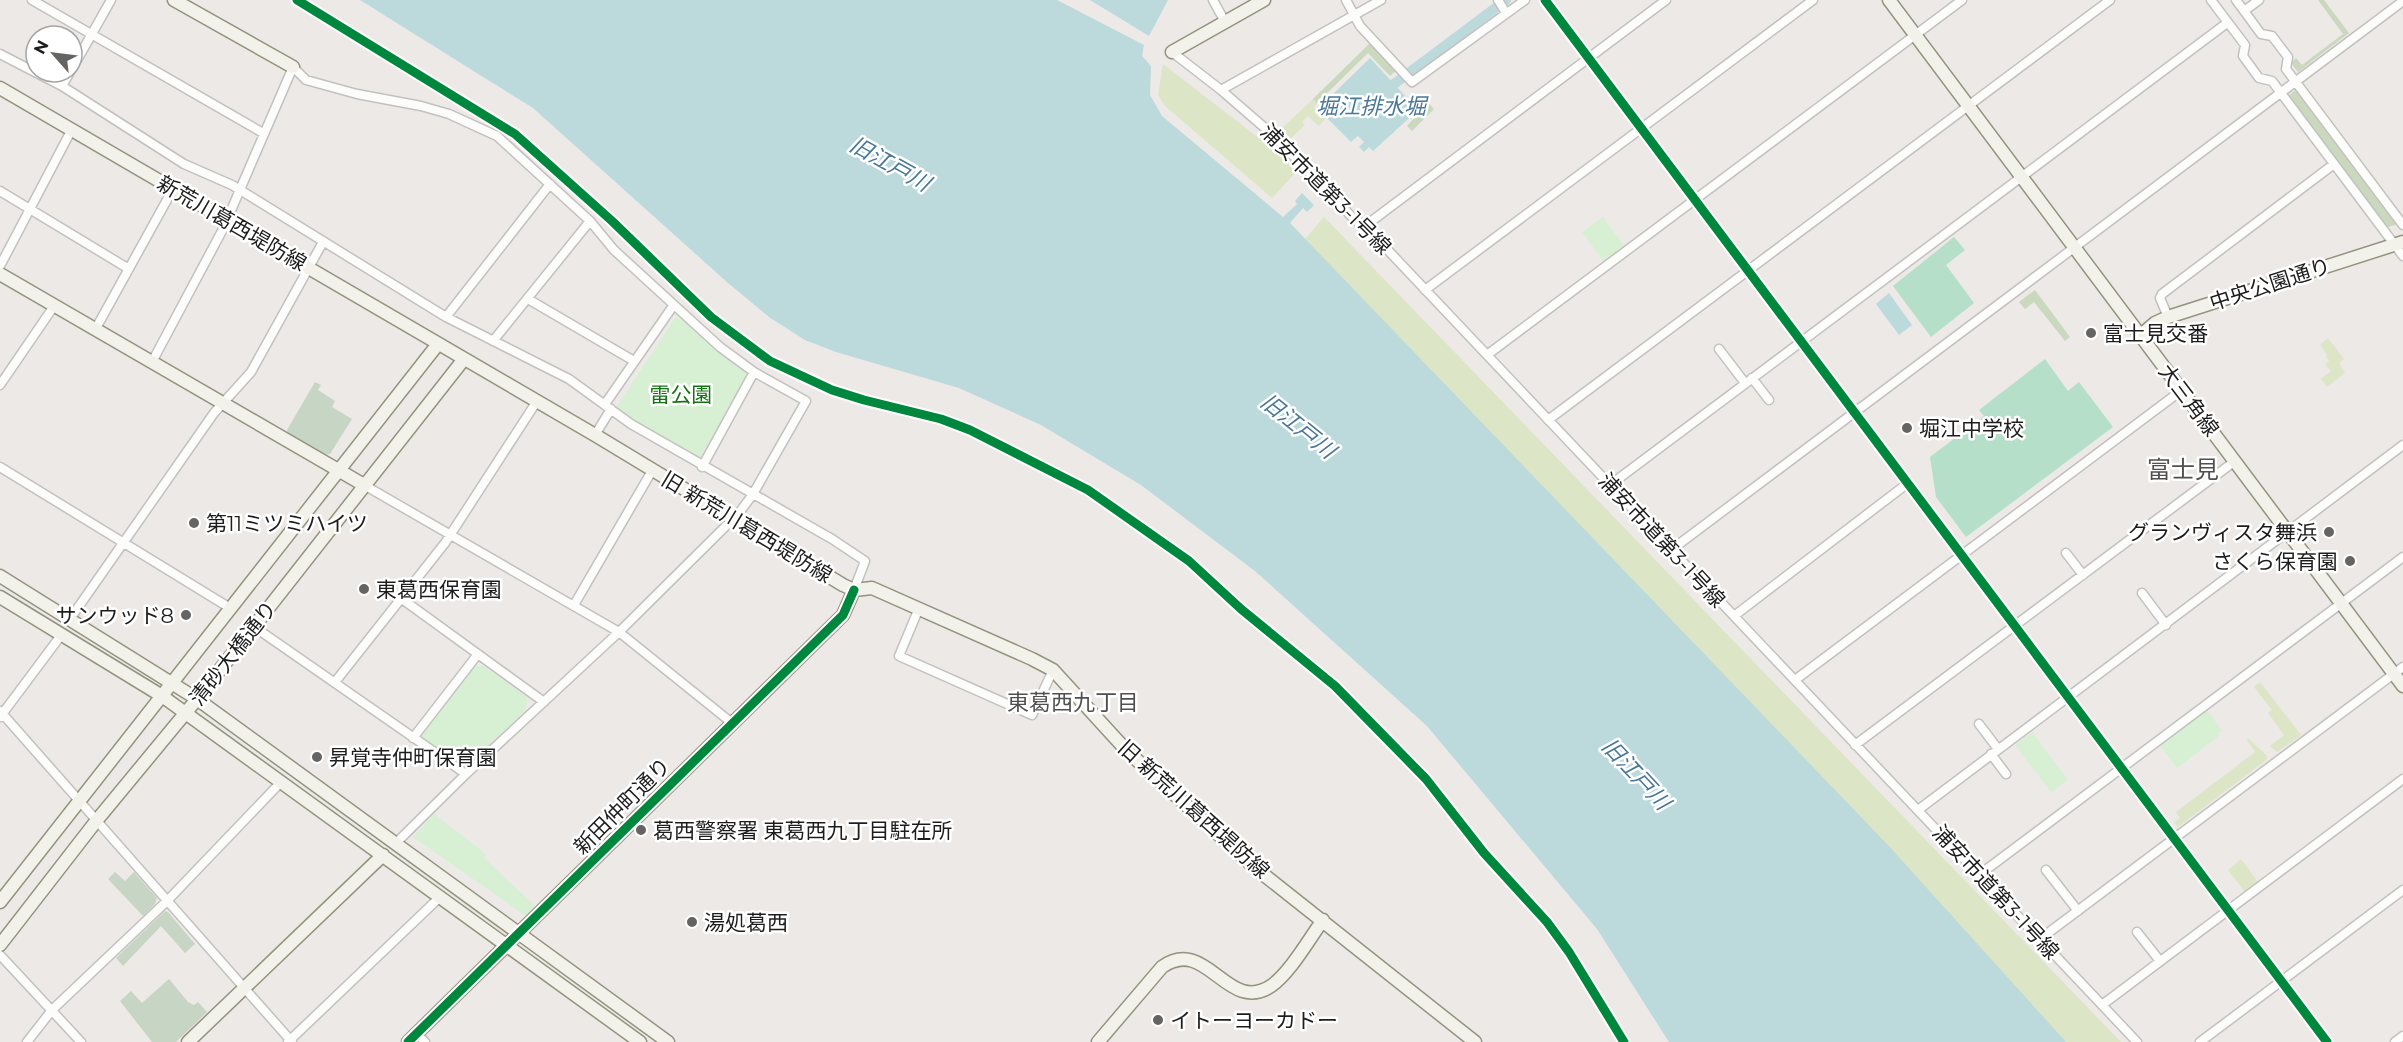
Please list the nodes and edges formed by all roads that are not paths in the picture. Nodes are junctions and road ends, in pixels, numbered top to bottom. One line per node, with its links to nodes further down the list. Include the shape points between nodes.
1 (32, 0): 25 (street)
2 (111, 0): 25 (street)
3 (174, 0): 31 (street)
4 (1213, 0): 23 (street)
5 (1264, 0): 23 (street)
6 (1346, 0): 22 (street)
7 (1381, 0): 22 (street)
8 (1498, 0): 21 (street)
9 (1525, 0): 21 (street)
10 (1545, 0): 30 (street)
11 (1666, 0): 30 (street)
12 (1813, 0): 39 (street)
13 (1889, 0): 26 (street, 大三角線)
14 (1962, 0): 26 (street)
15 (2110, 0): 37 (street)
16 (2211, 0): 24 (street)
17 (2236, 0): 20 (street)
18 (2259, 0): 20 (street)
19 (2403, 1): 32 (street)
20 (2244, 11): 32 (street, via 2261,34 2272,36 2288,57 2286,69)
21 (1506, 13): 22 (street, via 1413,82)
22 (1354, 15): 35 (street)
23 (1226, 22): 28 (street)
24 (2228, 23): 36 (street, via 2244,45 2243,56 2259,78 2272,81); 42 (street)
25 (92, 34): 27 (street); 40 (street)
26 (1915, 35): 37 (street, 大三角線); 47 (street)
27 (84, 48)
28 (1172, 52): 35 (street, 浦安市道第3-1号線)
29 (0, 54): 33 (street)
30 (1588, 58): 39 (street); 52 (street)
31 (293, 67): 40 (street); 43 (street, via 306,80 421,106 474,125 497,136)
32 (2296, 81): 36 (street); 51 (street)
33 (62, 86): 45 (street, via 184,164)
34 (0, 88): 38 (street, 新荒川葛西堤防線)
35 (1221, 90): 52 (street, 浦安市道第3-1号線)
36 (2280, 93): 41 (street); 55 (street)
37 (1968, 106): 42 (street, 大三角線); 60 (street)
38 (72, 129): 44 (street, 新荒川葛西堤防線); 48 (street)
39 (1642, 129): 47 (street); 62 (street)
40 (263, 133): 45 (street)
41 (2334, 165): 54 (street); 67 (street, via 2162,294)
42 (2022, 176): 55 (street, 大三角線); 71 (street)
43 (550, 184): 50 (street); 66 (street)
44 (173, 189): 49 (street, 新荒川葛西堤防線); 59 (street)
45 (239, 190): 49 (street); 53 (street)
46 (0, 191): 48 (street)
47 (1695, 200): 60 (street); 74 (street)
48 (30, 210): 57 (street); 59 (street)
49 (227, 220): 58 (street, 新荒川葛西堤防線); 77 (street)
50 (590, 221): 63 (street); 65 (street, via 614,250)
51 (2403, 225)
52 (1365, 226): 62 (street, 浦安市道第3-1号線)
53 (323, 242): 58 (street); 66 (street)
54 (2399, 243): 56 (street); 67 (street, 中央公園通り)
55 (2074, 247): 69 (street, 大三角線); 86 (street)
56 (2403, 256)
57 (0, 266)
58 (309, 268): 72 (street, 新荒川葛西堤防線); 84 (street, via 251,372)
59 (129, 269): 68 (street)
60 (1749, 270): 71 (street); 87 (street)
61 (0, 274): 64 (street)
62 (1425, 290): 74 (street, 浦安市道第3-1号線)
63 (528, 299): 70 (street); 76 (street)
64 (54, 306): 68 (street); 80 (street)
65 (673, 306): 76 (street); 78 (street)
66 (446, 316): 70 (street)
67 (2168, 317): 69 (street, 中央公園通り)
68 (95, 330): 77 (street)
69 (2141, 335): 81 (street, 大三角線)
70 (493, 341): 85 (street, via 569,379)
71 (1801, 341): 79 (street); 86 (street)
72 (438, 344): 75 (street, 新荒川葛西堤防線); 94 (street, 清砂大橋通り)
73 (1719, 349): 79 (street)
74 (1487, 355): 87 (street, 浦安市道第3-1号線)
75 (464, 359): 83 (street, 旧 新荒川葛西堤防線); 96 (street, 清砂大橋通り)
76 (634, 361): 85 (street)
77 (152, 362): 84 (street)
78 (754, 372): 91 (street); 98 (street, via 806,400)
79 (1748, 381): 82 (street); 97 (street)
80 (0, 385)
81 (2182, 390): 90 (street, 大三角線); 105 (street)
82 (1769, 400)
83 (537, 401): 88 (street, 旧 新荒川葛西堤防線); 101 (street)
84 (223, 404): 94 (street); 102 (street)
85 (608, 406): 88 (street); 91 (street)
86 (1855, 412): 95 (street); 103 (street)
87 (1548, 420): 97 (street, 浦安市道第3-1号線)
88 (595, 435): 93 (street, 旧 新荒川葛西堤防線)
89 (2403, 445): 100 (street)
90 (2235, 461): 100 (street, 大三角線); 107 (street)
91 (702, 466): 98 (street)
92 (0, 467): 102 (street)
93 (653, 469): 99 (street, 旧 新荒川葛西堤防線); 114 (street)
94 (340, 471): 96 (street); 115 (street, 清砂大橋通り)
95 (1908, 483): 105 (street); 117 (street)
96 (364, 485): 101 (street); 120 (street, 清砂大橋通り)
97 (1610, 485): 103 (street, 浦安市道第3-1号線)
98 (753, 494): 99 (street); 109 (street, via 865,561)
99 (734, 518): 109 (street, 旧 新荒川葛西堤防線); 122 (street)
100 (2287, 532): 113 (street, 大三角線); 119 (street)
101 (451, 535): 112 (street); 114 (street)
102 (122, 542): 115 (street); 118 (street)
103 (1671, 550): 117 (street, 浦安市道第3-1号線)
104 (2066, 553): 107 (street)
105 (1962, 554): 121 (street); 127 (street)
106 (2403, 557): 113 (street)
107 (2083, 575): 121 (street)
108 (0, 576): 118 (street)
109 (854, 590): 116 (street, 旧 新荒川葛西堤防線, via 872,588); 137 (street, 新田仲町通り, via 843,615)
110 (2142, 593): 119 (street)
111 (0, 597): 123 (street)
112 (402, 599): 124 (street); 128 (street)
113 (2341, 604): 126 (street, 大三角線); 142 (street)
114 (574, 605): 122 (street)
115 (230, 608): 129 (street, 清砂大橋通り)
116 (919, 608): 125 (street, 旧 新荒川葛西堤防線); 125 (street, via 899,656 1032,715)
117 (1734, 616): 127 (street, 浦安市道第3-1号線)
118 (70, 619): 129 (street)
119 (2166, 625): 132 (street)
120 (253, 626): 128 (street); 133 (street, 清砂大橋通り)
121 (2016, 626): 132 (street); 140 (street)
122 (619, 632): 134 (street); 137 (street)
123 (62, 634): 131 (street); 136 (street)
124 (478, 654): 134 (street); 139 (street)
125 (1053, 670): 161 (street, 旧 新荒川葛西堤防線, via 1127,751 1254,867)
126 (2398, 670): 130 (street, 大三角線); 150 (street)
127 (1795, 680): 140 (street, 浦安市道第3-1号線)
128 (335, 682): 139 (street)
129 (172, 683): 131 (street, 清砂大橋通り); 133 (street)
130 (2403, 687)
131 (162, 696): 135 (street); 147 (street, 清砂大橋通り)
132 (2069, 697): 141 (street); 142 (street)
133 (197, 699): 135 (street, 清砂大橋通り); 151 (street)
134 (544, 702): 143 (street)
135 (186, 713): 146 (street); 149 (street, 清砂大橋通り)
136 (1, 714): 147 (street)
137 (732, 723): 163 (street, 新田仲町通り)
138 (1979, 724): 141 (street)
139 (413, 738): 143 (street)
140 (1855, 745): 148 (street, 浦安市道第3-1号線)
141 (1994, 751): 144 (street); 148 (street)
142 (2122, 768): 150 (street); 154 (street)
143 (466, 774): 151 (street)
144 (2006, 774)
145 (2403, 779): 160 (street)
146 (281, 782): 152 (street); 157 (street)
147 (81, 801): 149 (street); 158 (street, 清砂大橋通り)
148 (1918, 810): 154 (street, 浦安市道第3-1号線)
149 (97, 820): 157 (street); 165 (street, 清砂大橋通り)
150 (2175, 839): 159 (street); 160 (street)
151 (396, 843): 163 (street)
152 (383, 855): 156 (street); 170 (street)
153 (2046, 870): 159 (street)
154 (1979, 875): 164 (street, 浦安市道第3-1号線)
155 (2403, 890): 169 (street)
156 (440, 897): 166 (street); 175 (street)
157 (168, 900): 170 (street); 172 (street)
158 (0, 902)
159 (2078, 911): 164 (street)
160 (2228, 911): 168 (street); 169 (street)
161 (1323, 920): 181 (street, via 1284,973 1258,991 1234,989 1190,958 1172,960); 182 (street, 旧 新荒川葛西堤防線)
162 (2138, 932): 168 (street)
163 (520, 933): 166 (street, 新田仲町通り); 180 (street)
164 (2040, 939): 171 (street, 浦安市道第3-1号線)
165 (0, 945)
166 (507, 946): 174 (street, 新田仲町通り); 179 (street)
167 (0, 955): 172 (street)
168 (2160, 962): 171 (street)
169 (2281, 981): 184 (street); 185 (street)
170 (244, 987): 175 (street); 178 (street)
171 (2102, 1005): 183 (street, 浦安市道第3-1号線)
172 (52, 1011): 176 (street); 177 (street)
173 (2403, 1036): 186 (street)
174 (417, 1039)
175 (290, 1041)
176 (27, 1042)
177 (81, 1042)
178 (188, 1042)
179 (640, 1042)
180 (668, 1042)
181 (1098, 1042)
182 (1474, 1042)
183 (2138, 1042)
184 (2200, 1042)
185 (2327, 1042)
186 (2395, 1042)

